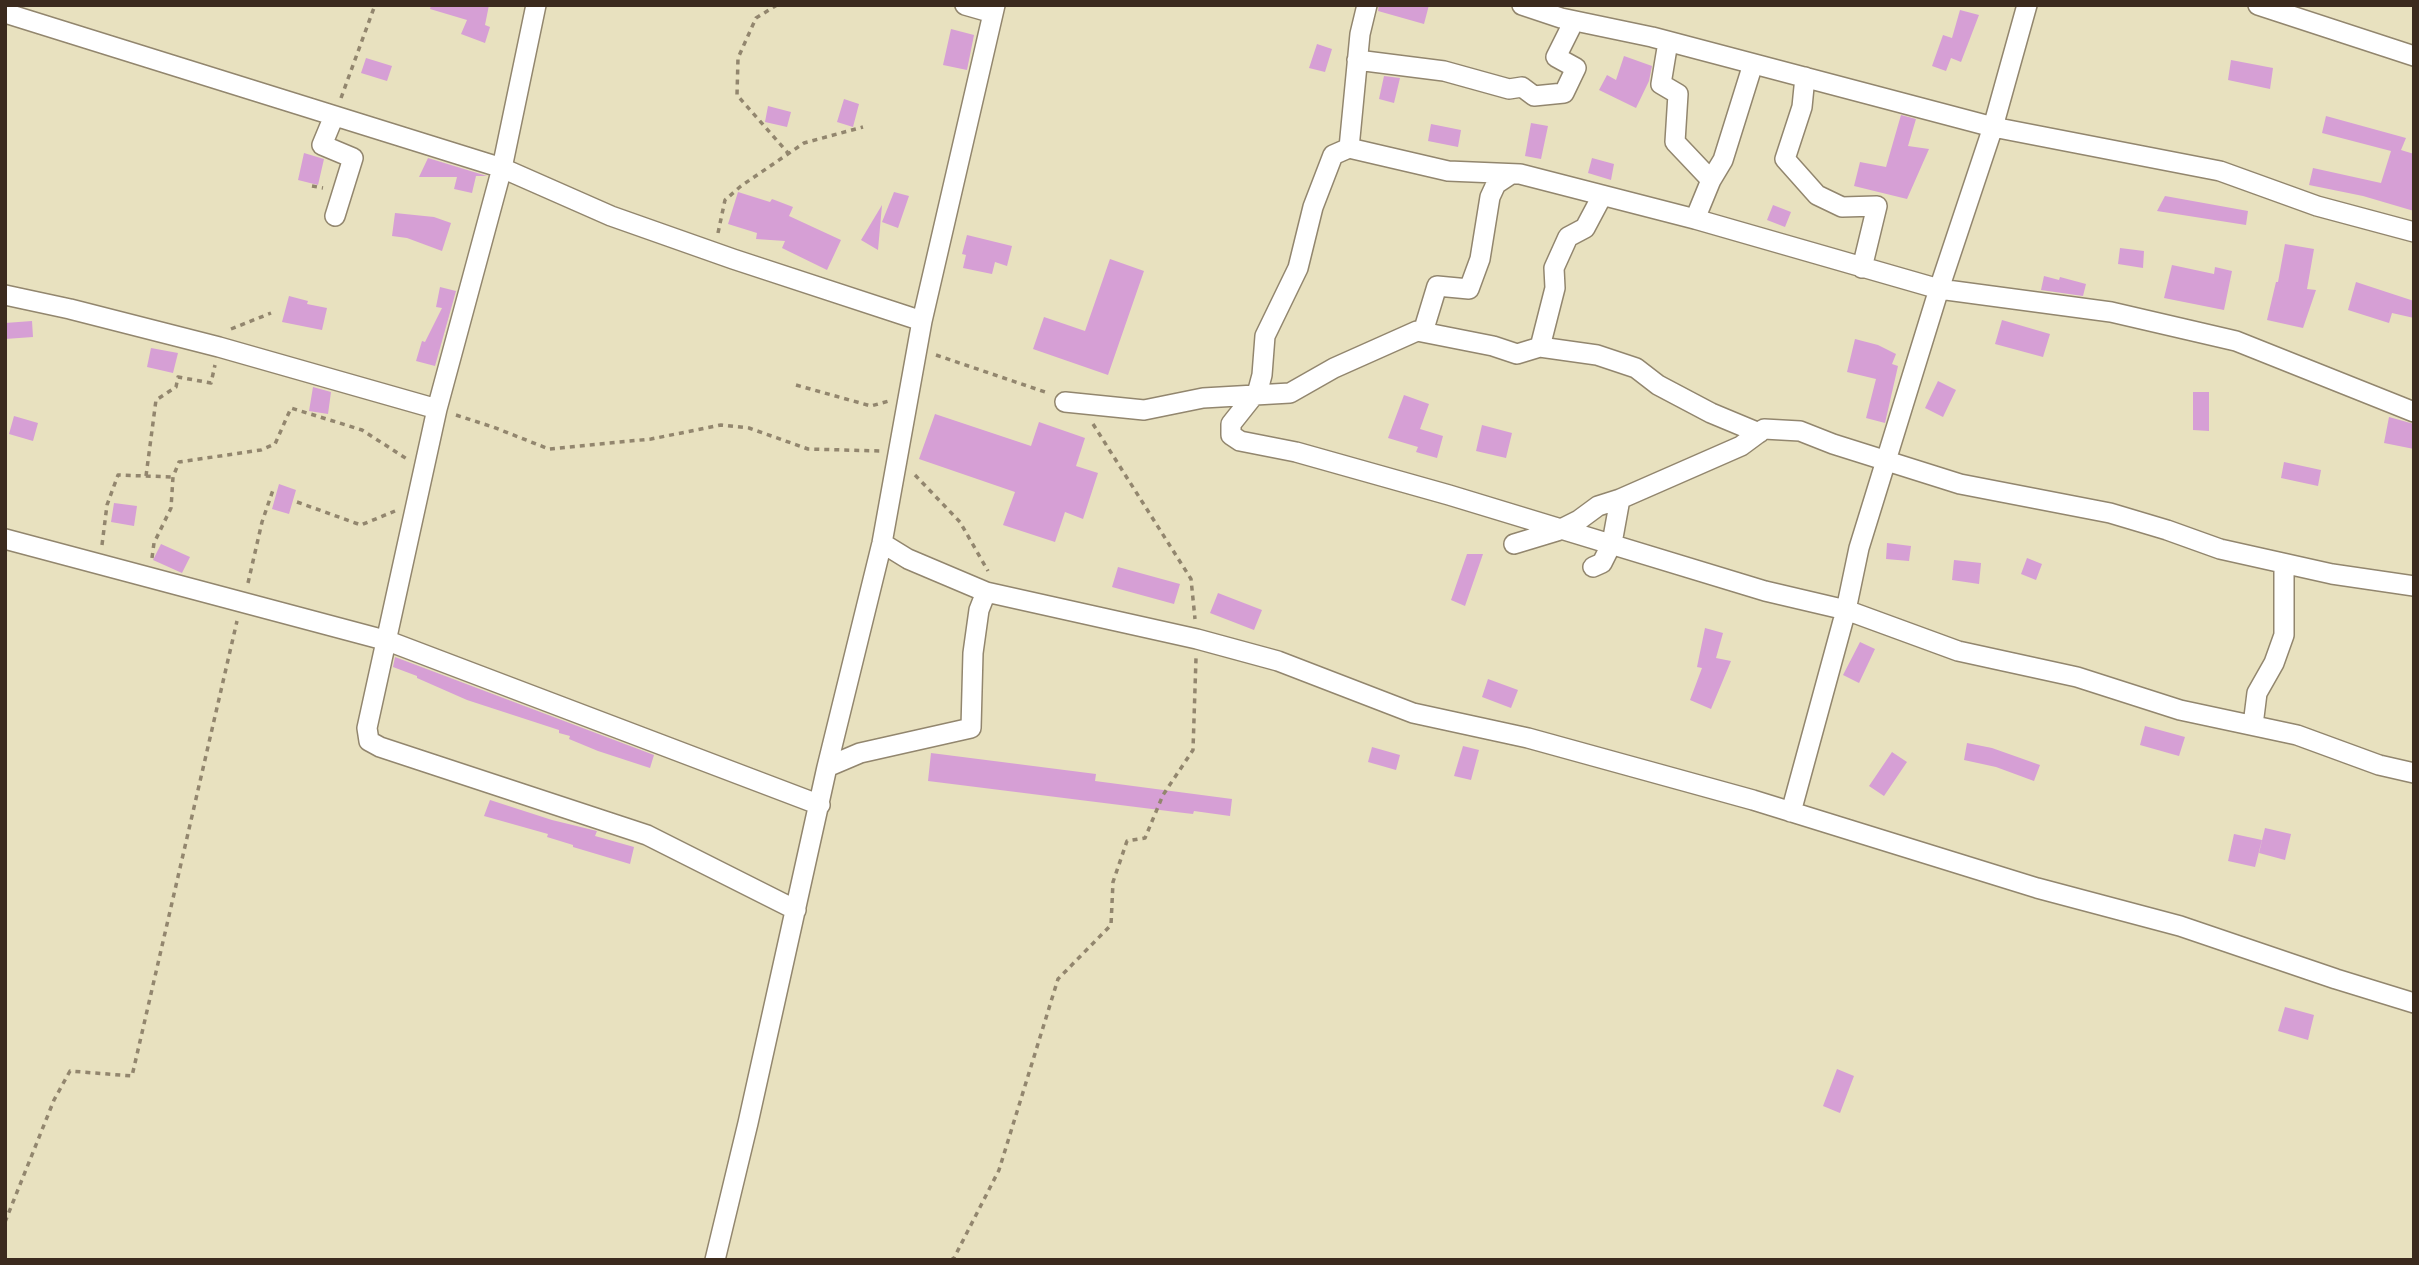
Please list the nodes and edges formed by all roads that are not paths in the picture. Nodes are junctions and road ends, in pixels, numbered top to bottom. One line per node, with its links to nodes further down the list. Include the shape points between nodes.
1 (536, 5): 18 (street)
2 (965, 5): 7 (street)
3 (1367, 5): 12 (street)
4 (1522, 5): 9 (street)
5 (2027, 5): 16 (street)
6 (2258, 5): 11 (street)
7 (994, 9): 28 (street)
8 (5, 13): 15 (street)
9 (1574, 21): 10 (street); 12 (street, via 1556,57 1576,68 1564,93 1534,96 1522,88 1509,89 1444,71)
10 (1668, 41): 13 (street); 20 (street, via 1661,85 1678,94 1675,142)
11 (2414, 56)
12 (1357, 60): 17 (street)
13 (1753, 64): 14 (street); 20 (street, via 1723,160)
14 (1805, 77): 16 (street); 25 (street, via 1802,107 1785,159 1817,195 1842,207 1877,206)
15 (334, 116): 18 (street); 22 (street, via 322,145 353,158)
16 (1993, 127): 24 (street, via 2220,171 2317,206); 26 (street)
17 (1349, 148): 19 (street, via 1448,171); 31 (street, via 1333,155 1313,207 1298,268 1265,336 1262,375)
18 (502, 168): 28 (street, via 611,216); 33 (street)
19 (1511, 174): 21 (street); 29 (street, via 1496,184 1490,197 1480,259 1469,289 1437,286)
20 (1711, 180): 23 (street)
21 (1602, 196): 23 (street); 30 (street, via 1585,228 1568,237 1554,268 1555,288)
22 (335, 216)
23 (1695, 219): 25 (street)
24 (2414, 232)
25 (1862, 268): 26 (street)
26 (1939, 289): 34 (street, via 2111,312 2236,341); 36 (street)
27 (5, 295): 33 (street, via 219,347)
28 (922, 321): 40 (street)
29 (1423, 332): 30 (street, via 1517,355); 31 (street, via 1334,368 1290,393)
30 (1540, 347): 35 (street, via 1597,355 1636,368 1690,402)
31 (1255, 394): 32 (street, via 1144,410); 38 (street, via 1231,424 1231,435 1240,441)
32 (1065, 402)
33 (437, 409): 48 (street)
34 (2414, 412)
35 (1759, 433): 36 (street, via 1764,429 1800,431); 37 (street, via 1741,446)
36 (1886, 460): 43 (street, via 1960,484 2110,513 2220,549); 47 (street)
37 (1620, 499): 38 (street, via 1598,506); 41 (street)
38 (1563, 528): 41 (street); 42 (street)
39 (5, 539): 48 (street)
40 (882, 543): 46 (street); 50 (street)
41 (1612, 543): 44 (street, via 1602,563); 47 (street, via 1695,571)
42 (1514, 544)
43 (2284, 564): 45 (street); 49 (street, via 2284,635 2257,693)
44 (1593, 567)
45 (2414, 586)
46 (986, 592): 50 (street, via 973,653 971,728 860,752); 53 (street, via 1278,661 1413,713 1528,738)
47 (1846, 610): 49 (street, via 1958,651 2077,677 2180,710); 53 (street)
48 (387, 640): 52 (street); 54 (street, via 367,728 369,741 647,835)
49 (2253, 725): 51 (street)
50 (827, 767): 52 (street)
51 (2414, 773)
52 (820, 805): 54 (street)
53 (1791, 812): 55 (street, via 2037,888 2180,926)
54 (796, 909): 56 (street)
55 (2414, 1003)
56 (715, 1260)

